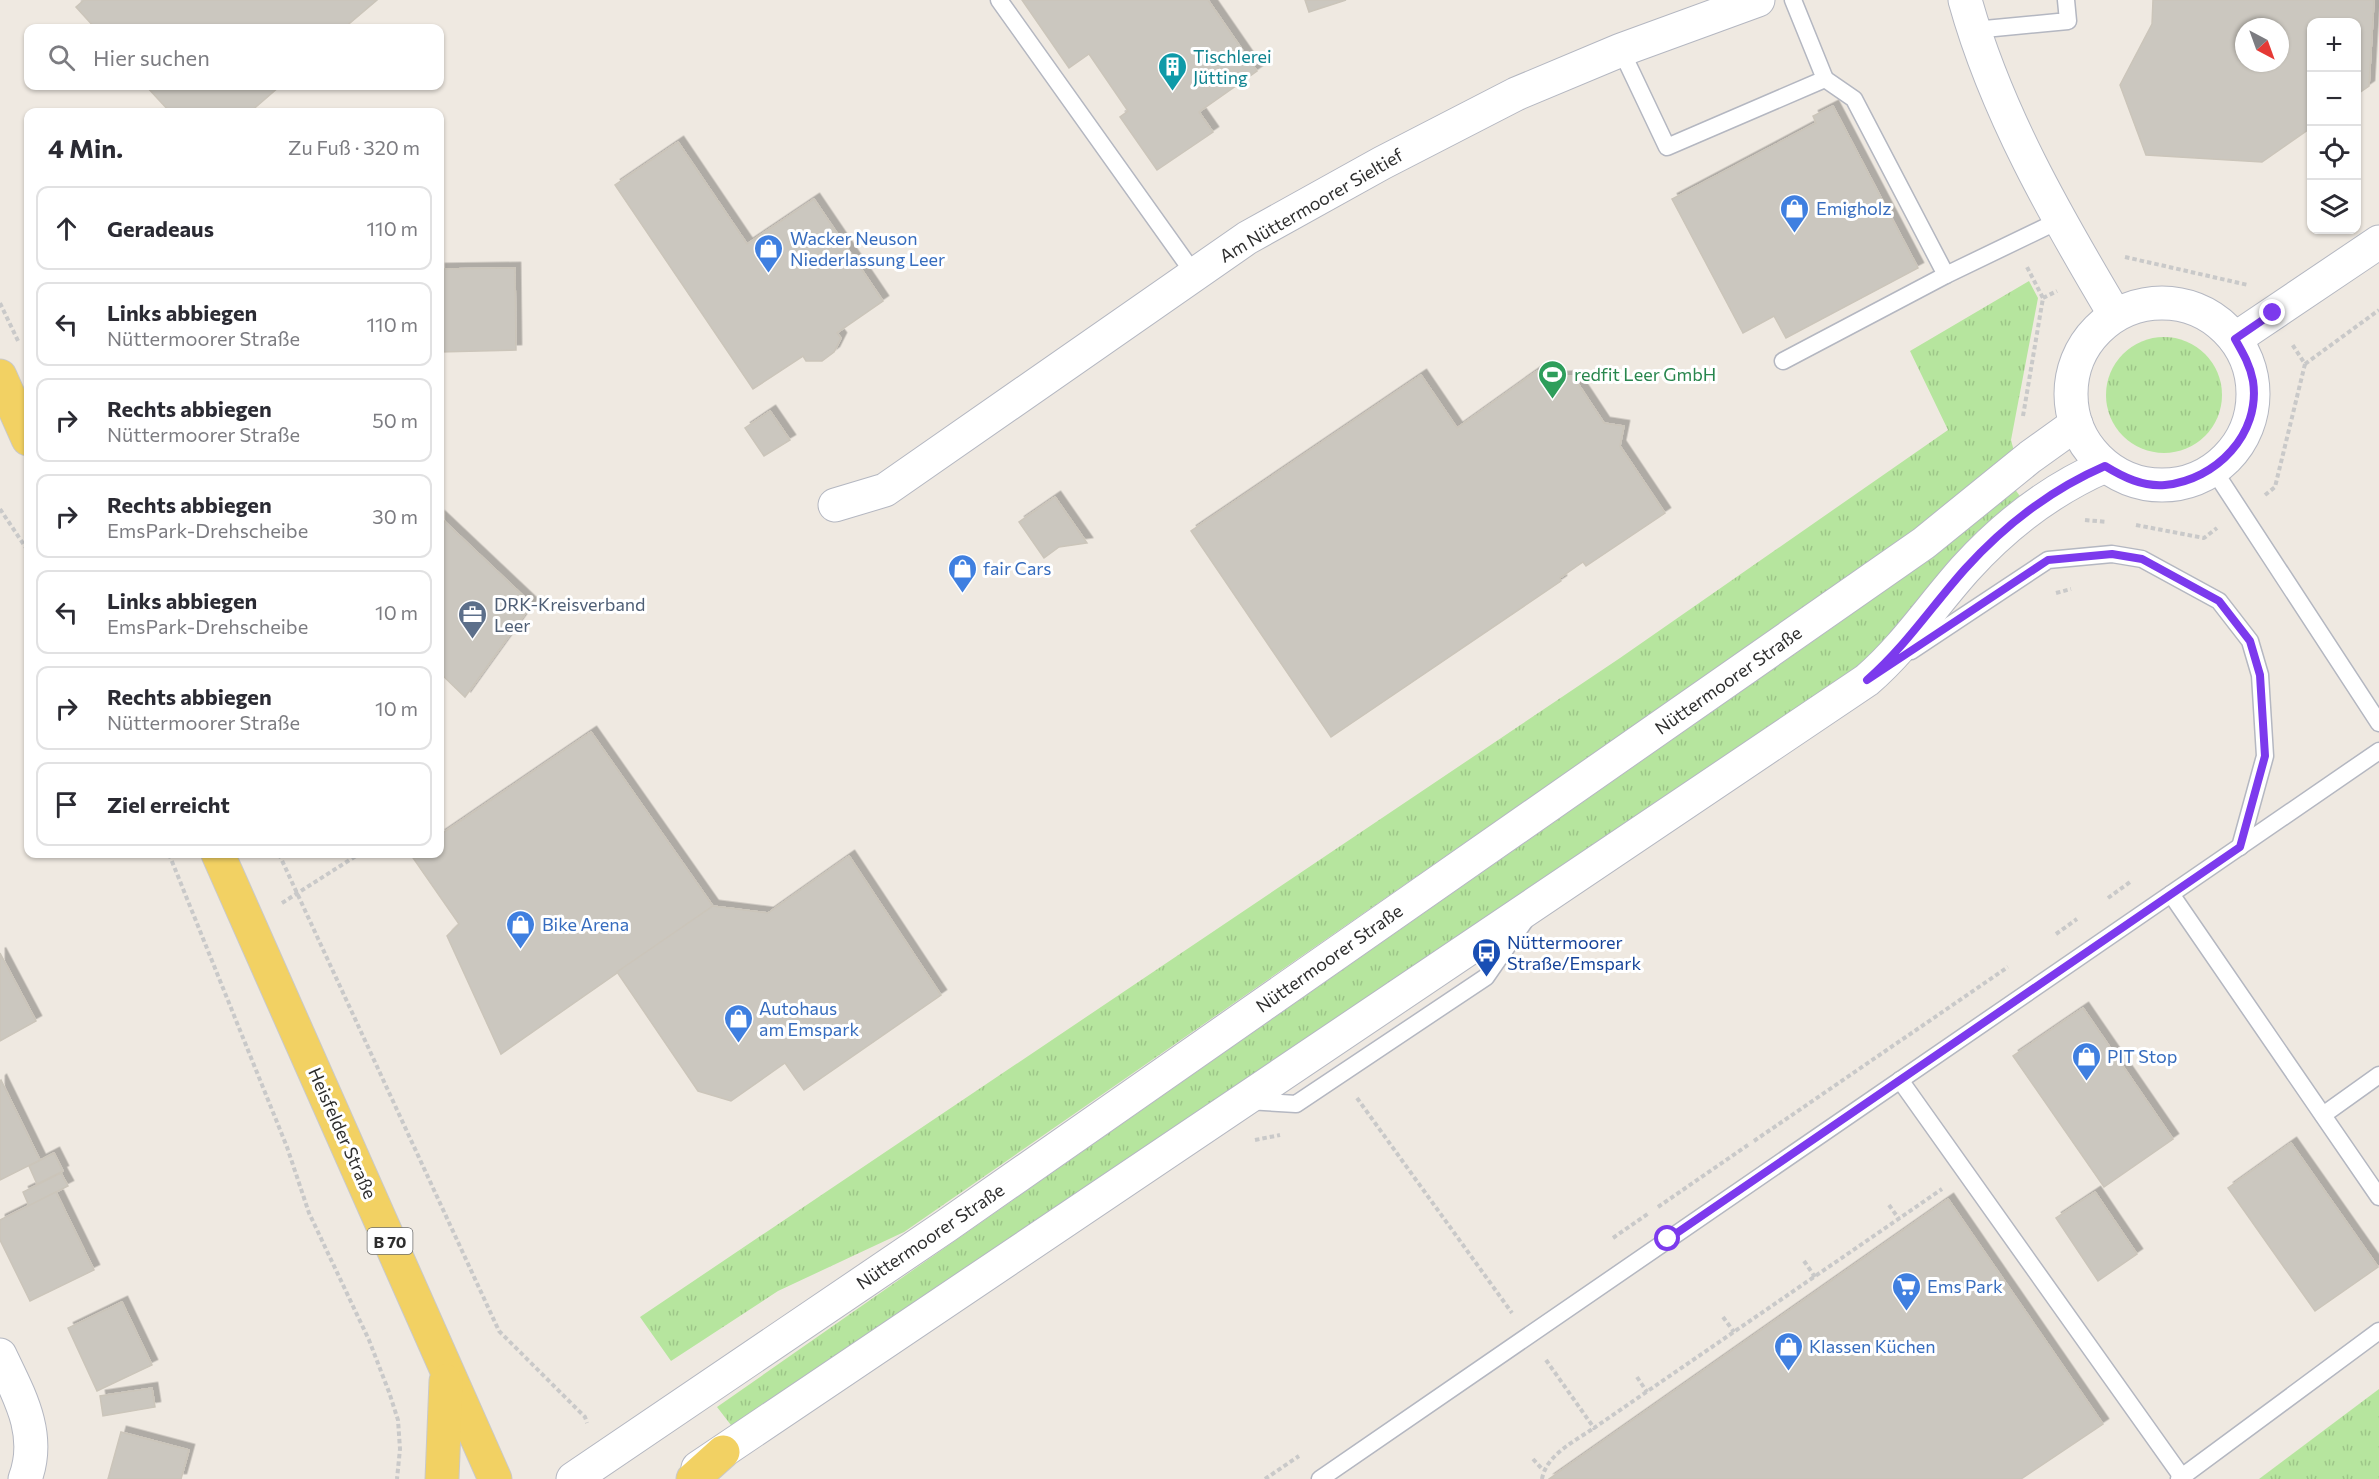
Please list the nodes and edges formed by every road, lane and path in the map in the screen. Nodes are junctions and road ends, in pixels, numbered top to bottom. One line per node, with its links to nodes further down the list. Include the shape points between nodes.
1 (999, 0): 10 (lane)
2 (1758, 0): 6 (street, Am Nüttermoorer Sieltief)
3 (1793, 0): 7 (lane)
4 (2066, 0): 5 (lane, via 2068,21)
5 (1969, 15): 8 (street, via 2019,139)
6 (1621, 50): 7 (lane, via 1667,147); 10 (street, Am Nüttermoorer Sieltief, via 1516,94 1382,163 1247,238)
7 (1825, 79): 11 (lane, via 1854,99)
8 (2060, 220): 11 (lane); 12 (street)
9 (2379, 242): 16 (street)
10 (1195, 275): 27 (street, Am Nüttermoorer Sieltief, via 885,490)
11 (1946, 275): 20 (lane)
12 (2091, 275): 13 (path); 16 (path, via 2127,256 2247,283); 17 (street)
13 (2043, 298)
14 (0, 303): 19 (path)
15 (2379, 310): 21 (path)
16 (2273, 313): 18 (street); 21 (path)
17 (2115, 315): 18 (street, via 2144,304 2167,302 2188,306 2225,327); 23 (street, via 2080,352 2072,382)
18 (2235, 339): 26 (street, via 2248,362 2253,384 2251,417 2237,447)
19 (24, 354)
20 (1783, 361)
21 (2305, 364): 29 (path, via 2275,488)
22 (0, 376): 24 (main road)
23 (2076, 424): 25 (street, via 2088,448); 69 (street, Nüttermoorer Straße, via 1924,543 946,1226)
24 (24, 430)
25 (2105, 466): 26 (street, via 2147,484 2165,485 2193,479); 34 (street, via 2078,477 2034,506 1986,547 1901,647)
26 (2213, 469): 29 (lane)
27 (836, 505)
28 (0, 509): 33 (path)
29 (2240, 513): 32 (path, via 2204,538); 35 (lane)
30 (2081, 520): 31 (path)
31 (2112, 523)
32 (2133, 525)
33 (24, 544)
34 (1867, 680): 37 (lane, via 2048,560 2112,554 2142,559 2219,601 2250,641 2260,675 2265,756); 67 (street)
35 (2379, 723)
36 (2379, 751): 37 (lane)
37 (2240, 847): 42 (lane)
38 (171, 858): 73 (path, via 287,1147 309,1213 389,1392 398,1420)
39 (220, 858): 44 (main road, Heisfelder Straße / B 70)
40 (281, 858): 43 (path)
41 (353, 858): 43 (path)
42 (2171, 894): 47 (lane); 49 (lane)
43 (298, 895): 44 (path); 69 (path, via 499,1331 585,1417)
44 (249, 920): 62 (main road, Heisfelder Straße / B 70)
45 (1999, 973): 54 (path)
46 (2379, 1075): 49 (lane)
47 (1900, 1080): 50 (lane); 60 (lane)
48 (1351, 1090): 60 (path)
49 (2323, 1115): 51 (lane)
50 (1964, 1173): 53 (path); 71 (lane)
51 (2377, 1190)
52 (1889, 1205): 53 (path)
53 (1899, 1219): 56 (path)
54 (1632, 1224)
55 (1804, 1261): 56 (path)
56 (1815, 1277): 59 (path)
57 (1723, 1317): 59 (path)
58 (2379, 1331): 71 (lane)
59 (1734, 1332): 64 (path)
60 (1529, 1336): 65 (path); 80 (lane)
61 (0, 1355): 72 (street, via 28,1419 32,1440)
62 (447, 1370): 74 (main road, B 70); 75 (main road, Heisfelder Straße / B 70)
63 (1637, 1377): 64 (path)
64 (1647, 1392): 65 (path)
65 (1594, 1428): 70 (path, via 1556,1455)
66 (1307, 1450): 79 (path)
67 (723, 1452): 77 (street); 78 (main road)
68 (1533, 1459): 70 (path)
69 (600, 1461): 76 (street, Nüttermoorer Straße)
70 (1543, 1470): 81 (path)
71 (2181, 1478)
72 (25, 1479)
73 (397, 1479)
74 (442, 1479)
75 (495, 1479)
76 (573, 1479)
77 (682, 1479)
78 (693, 1479)
79 (1265, 1479)
80 (1320, 1479)
81 (1542, 1479)

